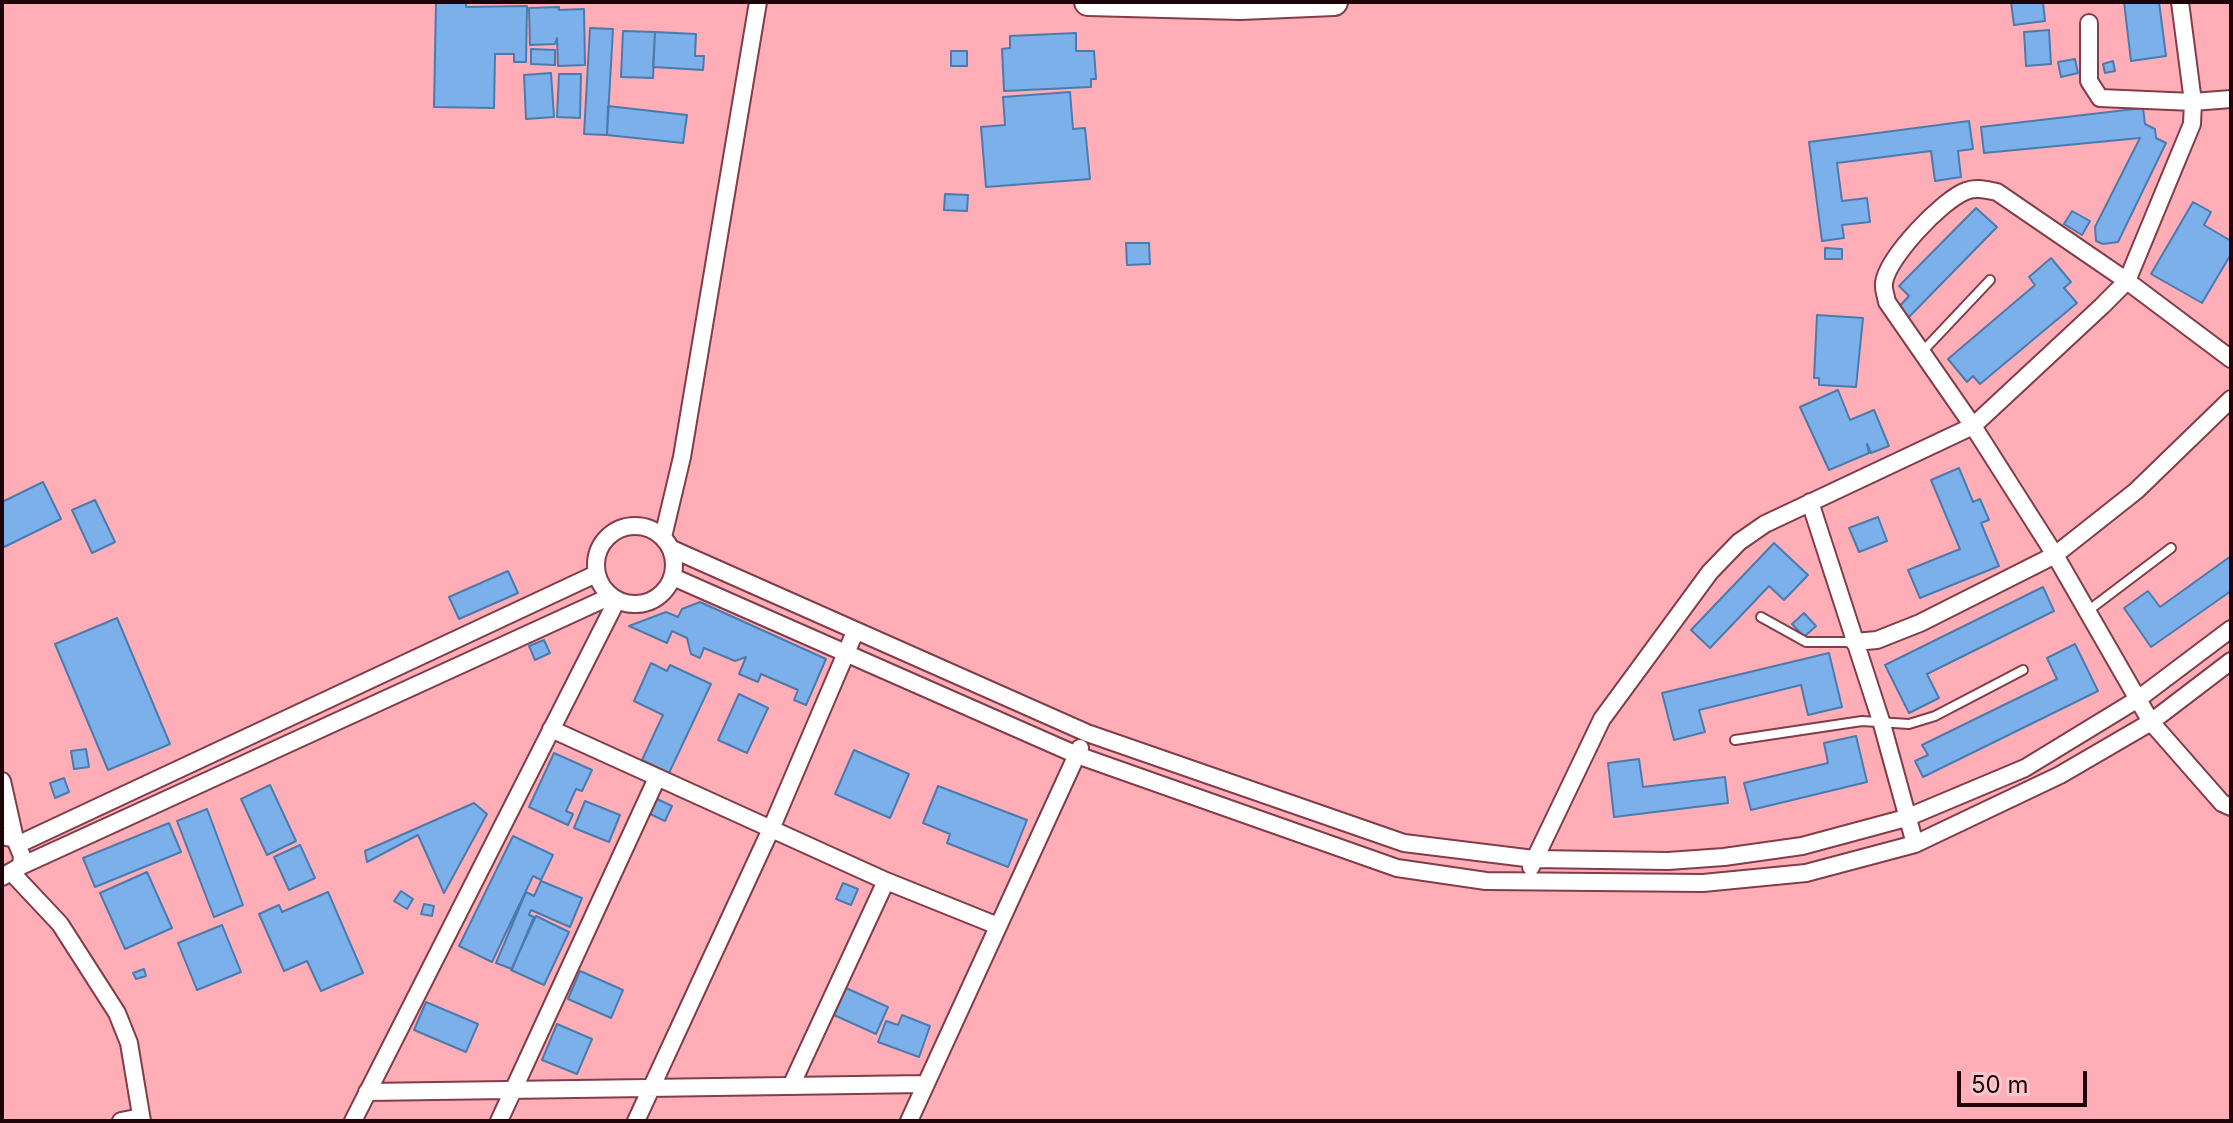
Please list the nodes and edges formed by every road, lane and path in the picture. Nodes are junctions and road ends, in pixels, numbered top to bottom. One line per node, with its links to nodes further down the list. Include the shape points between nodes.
1 (758, 2): 15 (street)
2 (1088, 2): 3 (main road)
3 (1334, 2)
4 (2180, 2): 7 (street)
5 (2089, 23): 7 (street, via 2089,81 2094,94 2107,100)
6 (2231, 99): 7 (street)
7 (2193, 102): 9 (street, via 2192,124)
8 (1990, 280): 10 (lane)
9 (2127, 281): 10 (street, via 1997,192 1963,192 1929,219 1892,263 1883,284 1887,302); 11 (street); 13 (street)
10 (1922, 352): 13 (street)
11 (2231, 359)
12 (2231, 399): 17 (street, via 2136,491)
13 (1973, 426): 14 (street); 17 (street)
14 (1810, 502): 25 (street); 44 (street, via 1756,530 1710,572 1602,719)
15 (667, 543): 18 (street, via 643,526 621,527 603,541); 19 (street); 24 (street)
16 (2171, 548): 21 (lane)
17 (2055, 555): 21 (street); 25 (street, via 1920,623 1877,640)
18 (596, 574): 20 (street); 42 (street)
19 (673, 577): 20 (street, via 650,601 628,604); 26 (street)
20 (614, 598): 32 (street); 45 (street)
21 (2089, 610): 29 (street)
22 (1761, 617): 25 (lane, via 1806,642)
23 (2231, 629): 29 (street)
24 (855, 632): 26 (street); 33 (street)
25 (1854, 642): 31 (street)
26 (845, 656): 35 (street); 41 (street)
27 (2231, 661): 30 (street)
28 (2023, 670): 31 (lane, via 1935,716 1909,724)
29 (2138, 699): 30 (street); 40 (street, via 2025,768)
30 (2151, 722): 38 (street); 43 (street, via 2060,775)
31 (1882, 724): 34 (lane, via 1862,721); 40 (street)
32 (551, 729): 36 (street); 53 (street)
33 (1087, 733): 35 (street); 44 (street, via 1404,843)
34 (1735, 740)
35 (1077, 755): 47 (street, via 1397,868); 48 (street)
36 (657, 778): 41 (street); 52 (street)
37 (2, 781): 39 (street)
38 (2231, 807)
39 (6, 813): 42 (street)
40 (1906, 818): 43 (street); 44 (street, via 1802,846 1724,857)
41 (771, 829): 46 (street); 51 (street)
42 (12, 840): 45 (street)
43 (1915, 844): 47 (street, via 1806,873 1703,883)
44 (1534, 859): 47 (street)
45 (12, 873): 54 (street, via 60,924 117,1013 129,1043)
46 (886, 881): 48 (street); 50 (street)
47 (1527, 883)
48 (998, 926): 49 (street)
49 (925, 1084): 50 (street); 59 (street)
50 (791, 1086): 51 (street)
51 (651, 1088): 52 (street); 58 (street)
52 (513, 1090): 53 (street); 57 (street)
53 (367, 1092): 56 (street)
54 (142, 1119): 55 (street)
55 (121, 1121)
56 (353, 1121)
57 (499, 1121)
58 (636, 1121)
59 (909, 1121)

